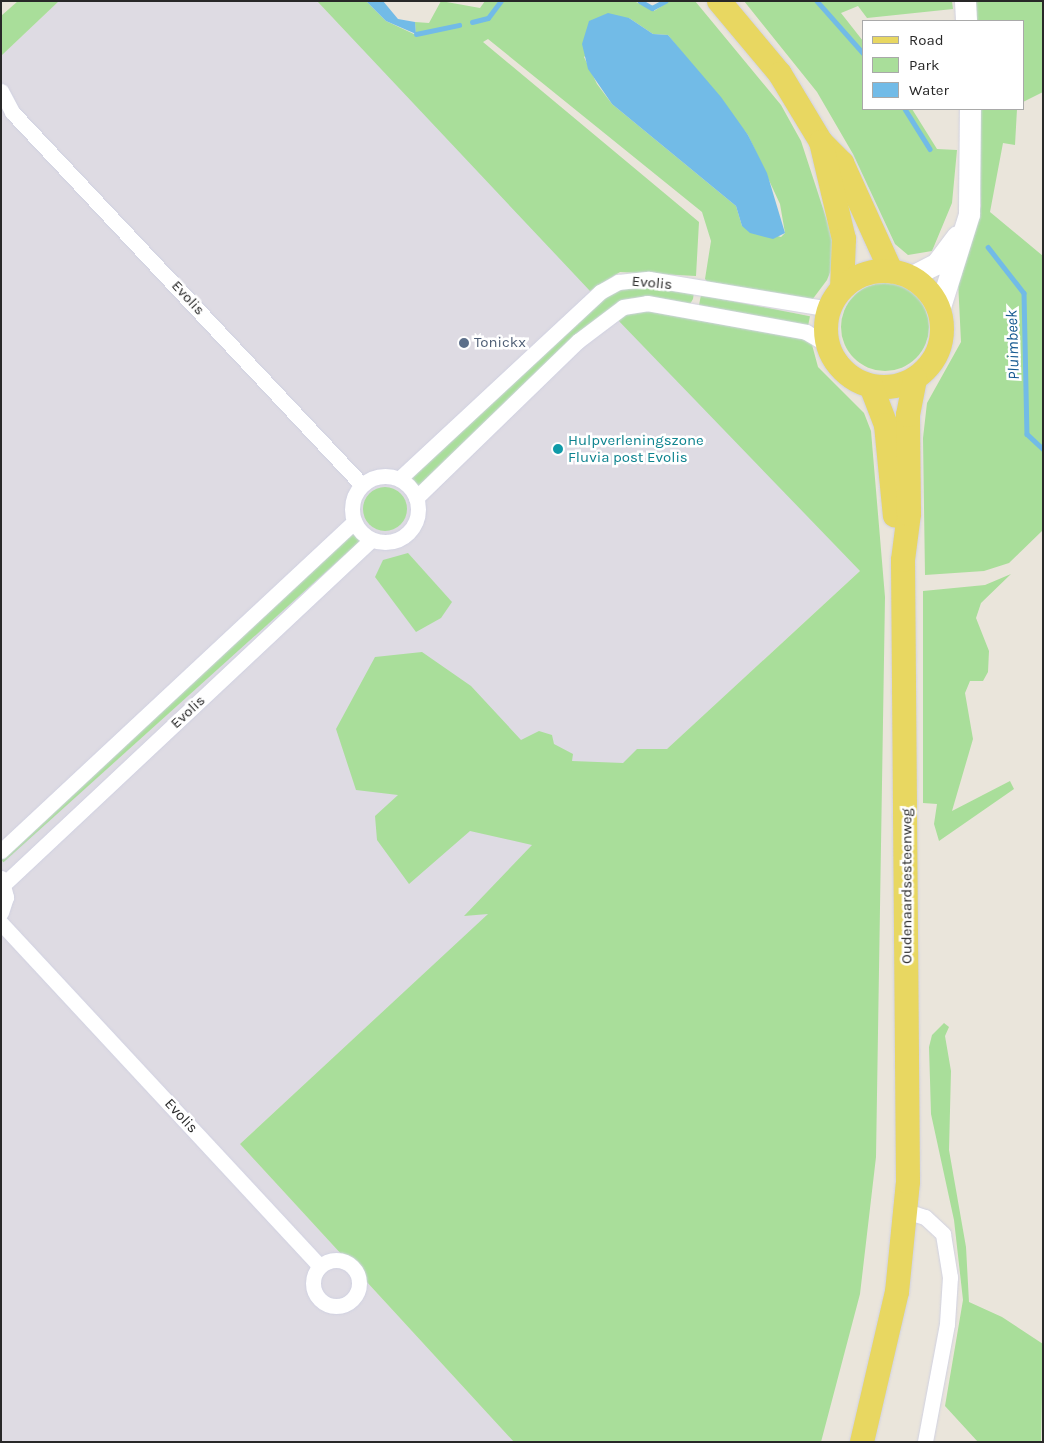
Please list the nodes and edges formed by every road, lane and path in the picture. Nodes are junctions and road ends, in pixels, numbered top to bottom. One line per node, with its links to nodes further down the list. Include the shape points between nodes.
1 (719, 1): 7 (main road, via 780,74)
2 (964, 1): 3 (main road)
3 (966, 20)
4 (1, 91): 5 (street, Evolis)
5 (7, 109): 17 (street, Evolis)
6 (970, 110): 8 (main road)
7 (821, 142): 9 (main road, via 842,163); 10 (main road, via 844,239)
8 (969, 214): 9 (main road, via 944,255); 12 (main road)
9 (900, 274): 10 (main road, via 864,274); 12 (main road, via 931,295)
10 (842, 288): 11 (main road)
11 (830, 309): 13 (main road); 16 (street, Evolis, via 649,279 618,282 600,292)
12 (939, 310): 14 (main road, via 938,349)
13 (828, 345): 15 (main road, via 844,372); 18 (street, Evolis, via 806,332 647,303 623,307 578,341)
14 (915, 379): 15 (main road, via 901,385); 21 (main road, Oudenaardsesteenweg, via 908,416 909,514)
15 (872, 386): 21 (main road, Oudenaardsesteenweg, via 886,425)
16 (399, 479): 17 (street, via 376,477); 18 (street)
17 (362, 485): 19 (street, via 352,502)
18 (416, 498): 20 (street, via 417,517 408,533 390,542)
19 (354, 522): 20 (street); 22 (street, Evolis)
20 (371, 540): 23 (street, Evolis)
21 (903, 560): 26 (main road, Oudenaardsesteenweg, via 910,1113)
22 (1, 851)
23 (3, 881): 24 (street)
24 (1, 912)
25 (1, 923): 27 (street, Evolis)
26 (906, 1211): 28 (main road, Oudenaardsesteenweg, via 890,1335); 30 (street, via 925,1217 943,1234 950,1277 947,1324)
27 (320, 1266)
28 (864, 1432): 29 (main road, Oudenaardsesteenweg)
29 (853, 1442)
30 (925, 1442)

